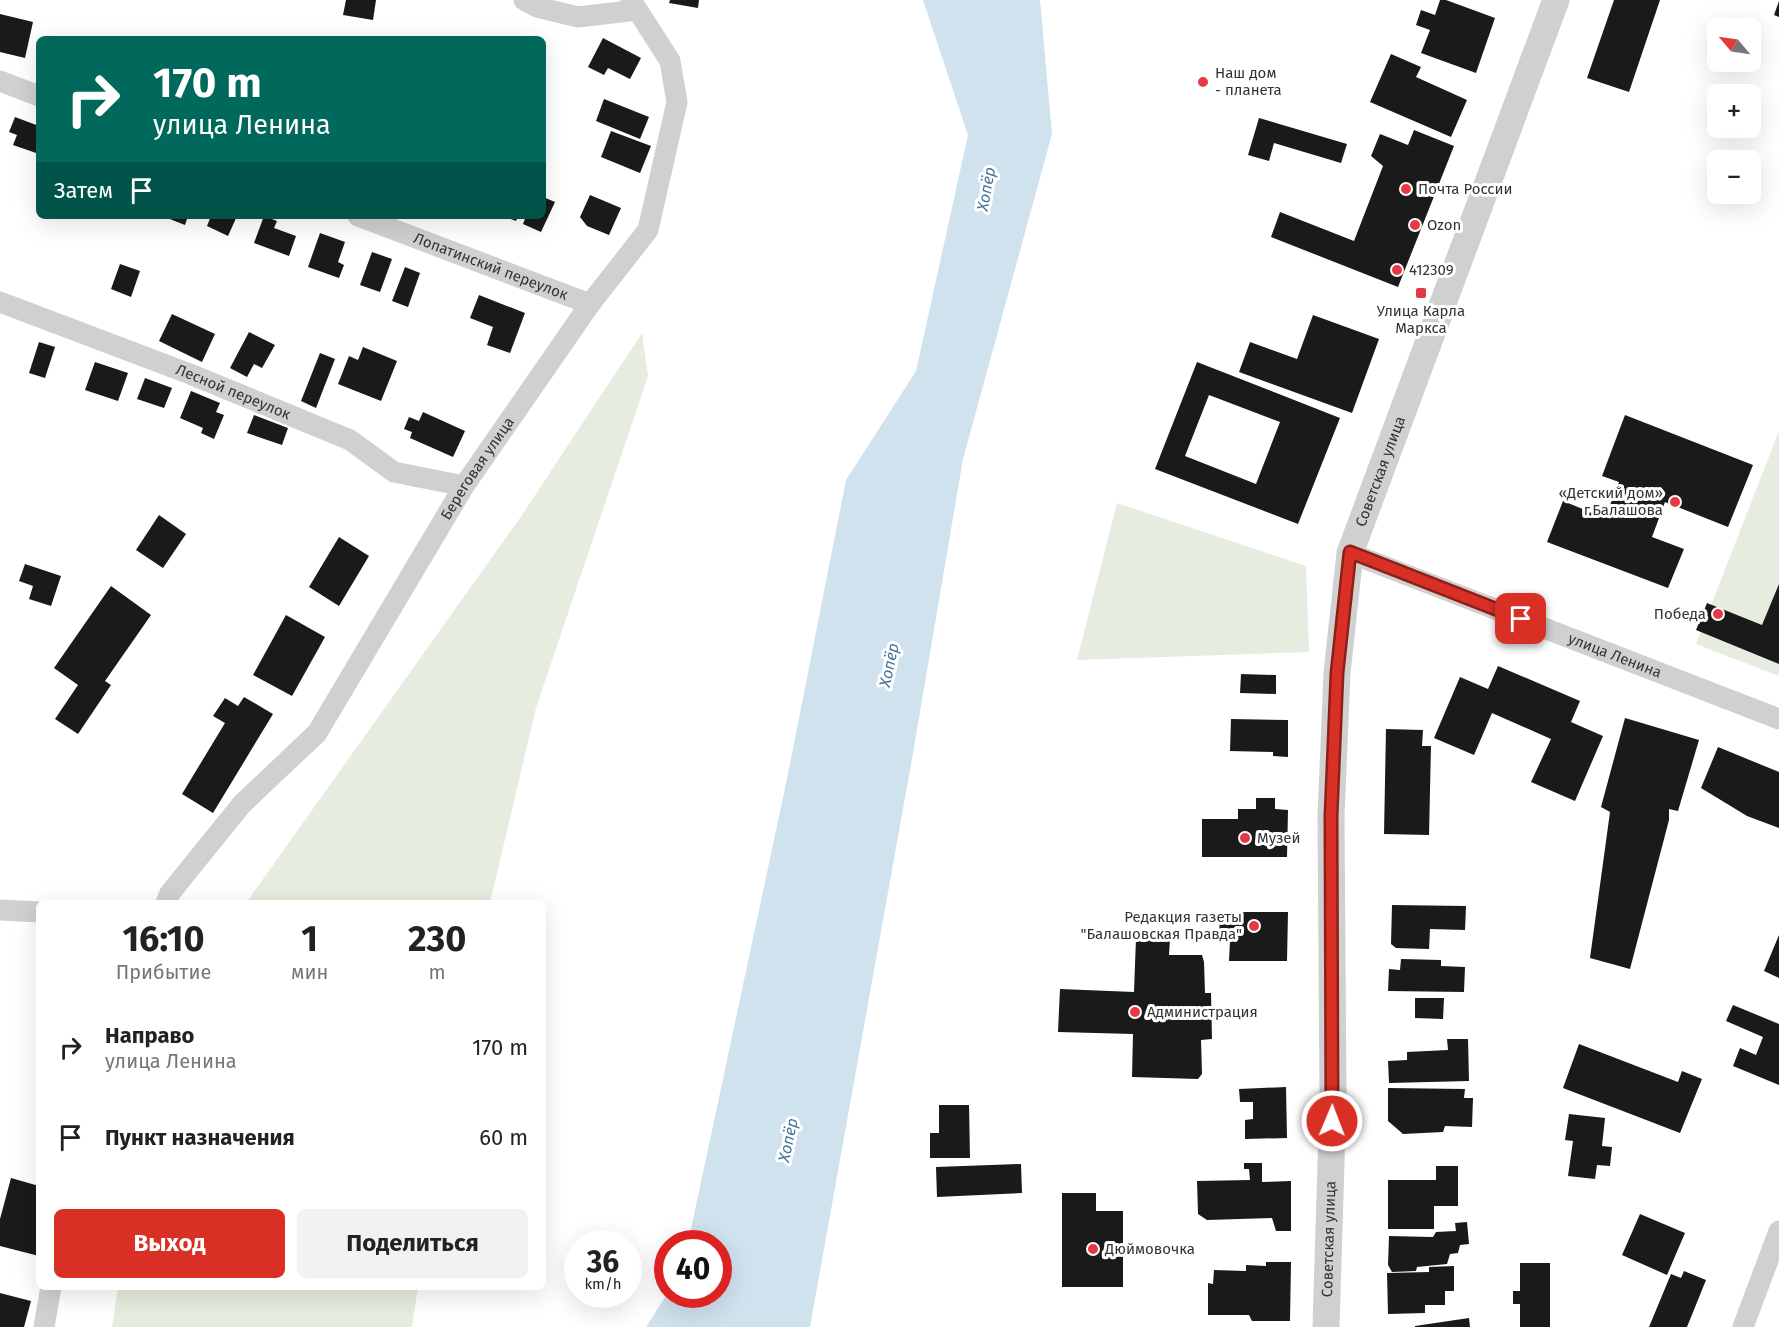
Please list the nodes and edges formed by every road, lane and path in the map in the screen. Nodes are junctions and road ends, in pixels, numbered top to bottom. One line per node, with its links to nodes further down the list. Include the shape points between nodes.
1 (524, 0): 3 (street, via 578,17)
2 (1556, 0): 10 (street, Советская улица)
3 (634, 5): 8 (street, Береговая улица, via 670,61 677,102 648,230)
4 (0, 81): 5 (street)
5 (36, 95)
6 (366, 219): 8 (street, Лопатинский переулок)
7 (0, 302): 9 (street, Лесной переулок, via 350,440 394,472)
8 (590, 304): 9 (street, Береговая улица)
9 (464, 486): 12 (street, Береговая улица, via 317,733 242,804)
10 (1350, 552): 11 (street, улица Ленина); 18 (street, Советская улица, via 1337,673 1331,816 1333,1098)
11 (1779, 719)
12 (168, 898)
13 (0, 910): 14 (street)
14 (36, 912)
15 (1779, 1231): 19 (street)
16 (50, 1290): 17 (street)
17 (44, 1327)
18 (1326, 1327)
19 (1743, 1327)

